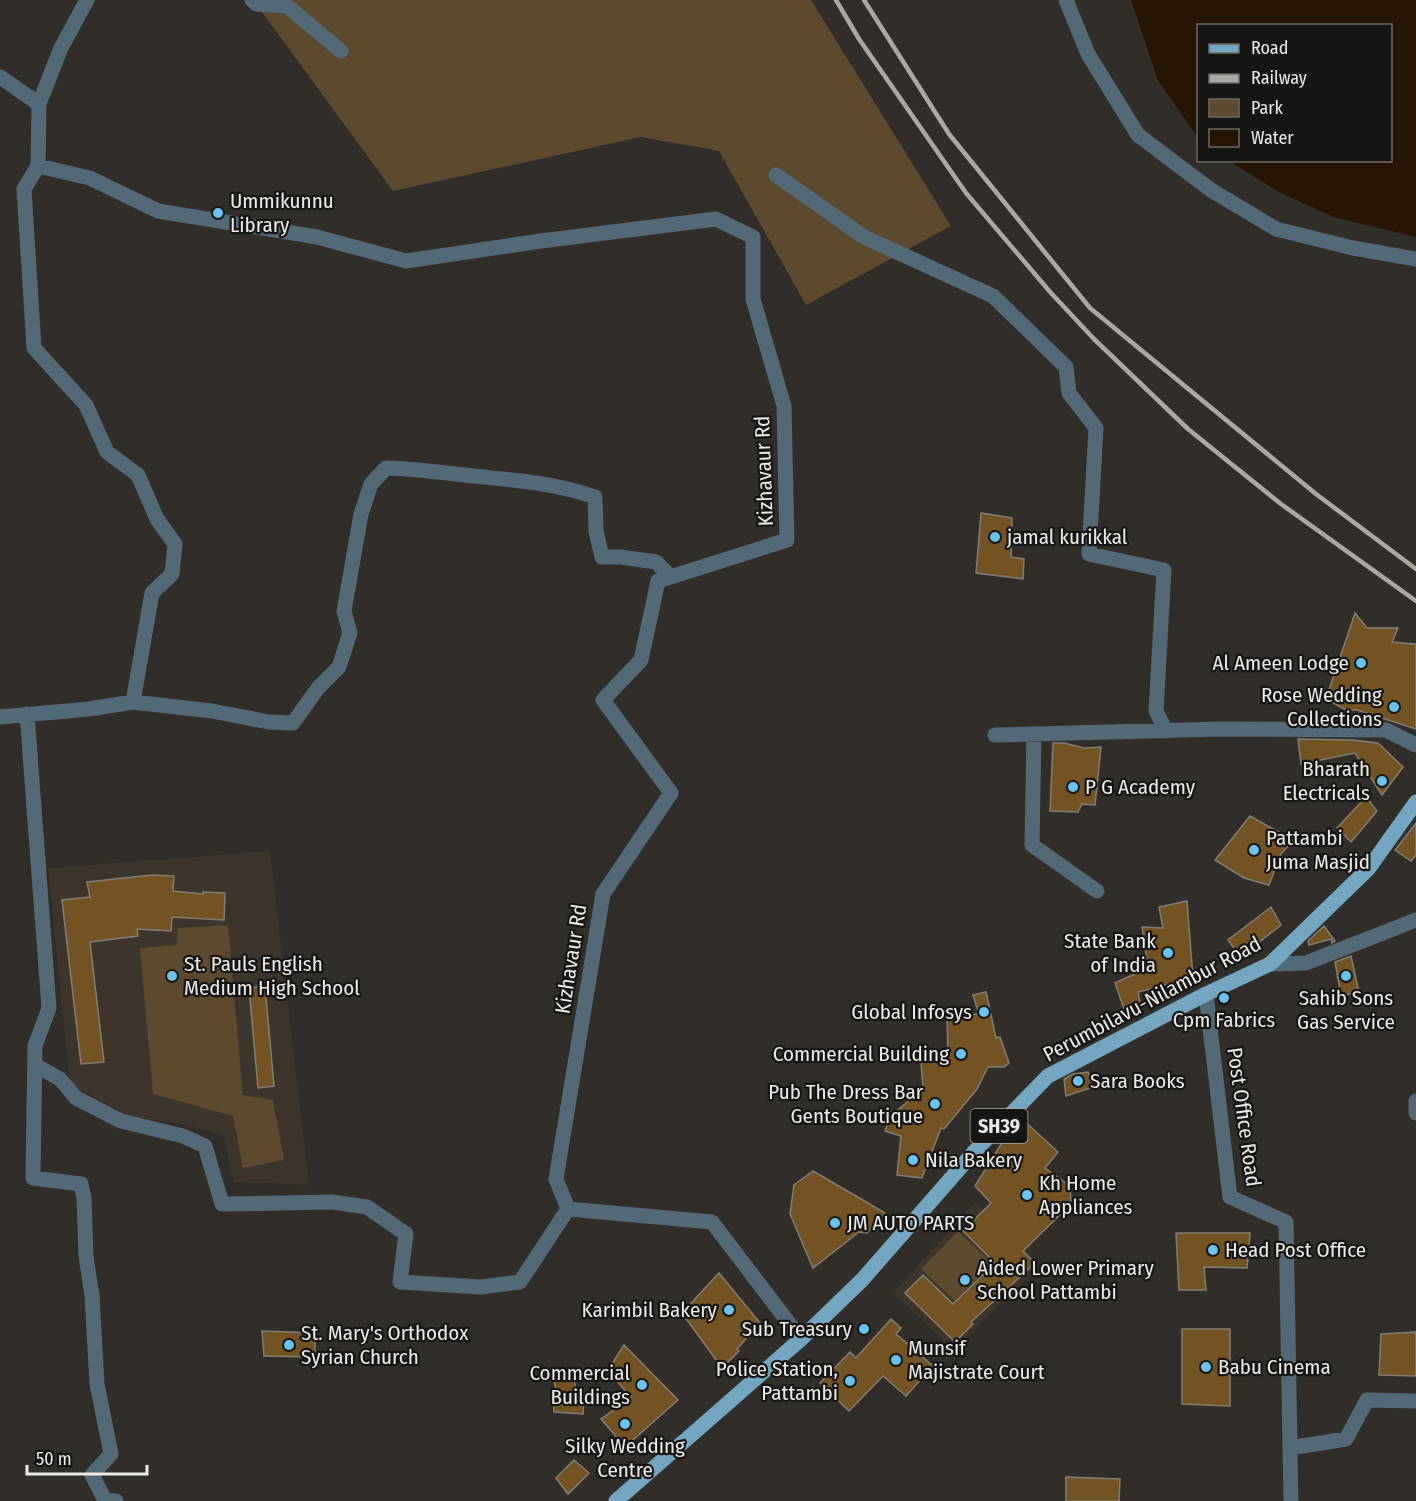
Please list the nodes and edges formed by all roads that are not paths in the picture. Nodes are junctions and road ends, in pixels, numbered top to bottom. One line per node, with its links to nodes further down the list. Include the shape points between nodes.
1 (87, 0): 6 (street, via 61,48)
2 (252, 0): 4 (street, via 256,4 287,6)
3 (1066, 0): 9 (street, via 1088,54 1138,135 1211,190 1276,229)
4 (341, 51)
5 (0, 77): 6 (street)
6 (39, 104): 7 (street)
7 (38, 166): 10 (street, Kizhavaur Rd, via 90,178 158,211 317,237 406,261 716,219 753,237 753,300 784,406 787,540); 11 (street, via 24,189 34,348 86,405 107,452 138,475 157,519 176,544 172,573 152,593)
8 (776, 175): 14 (street, via 864,237 993,296 1066,367 1069,393 1096,429 1089,554 1164,570 1156,711)
9 (1416, 260)
10 (671, 577): 11 (street, via 656,562 602,557 595,497 529,480 386,468 370,484 361,514 344,611 350,633 339,667 293,723); 26 (street, Kizhavaur Rd, via 658,581 641,660 603,700 671,794 603,894 556,1179)
11 (133, 702): 12 (street)
12 (27, 714): 13 (street); 23 (street, via 49,1008 35,1046)
13 (0, 717)
14 (1166, 730): 15 (street); 17 (street, via 1386,730)
15 (1034, 734): 16 (street); 19 (street, via 1032,845)
16 (995, 735)
17 (1416, 744)
18 (1416, 802): 21 (main road, Perumbilavu-Nilambur Road / SH39, via 1369,868)
19 (1096, 891)
20 (1416, 920): 21 (street, via 1306,963)
21 (1270, 964): 22 (main road, Perumbilavu-Nilambur Road / SH39)
22 (1206, 994): 27 (main road, Perumbilavu-Nilambur Road / SH39, via 1048,1076 974,1152 862,1280); 29 (street, Post Office Road, via 1230,1197 1286,1222)
23 (35, 1065): 26 (street, via 60,1079 76,1098 121,1121 183,1136 205,1146 222,1204 332,1202 367,1207 406,1234 400,1282 481,1287 520,1282); 30 (street, via 33,1178 81,1184 84,1198 97,1384 111,1454 92,1475 105,1500)
24 (1416, 1101): 25 (street)
25 (1416, 1113)
26 (568, 1209): 27 (street, via 712,1222)
27 (801, 1339): 31 (main road, Perumbilavu-Nilambur Road / SH39)
28 (1416, 1401): 29 (street, via 1367,1400 1346,1439)
29 (1290, 1448): 32 (street, Post Office Road)
30 (116, 1501)
31 (616, 1501)
32 (1291, 1501)

